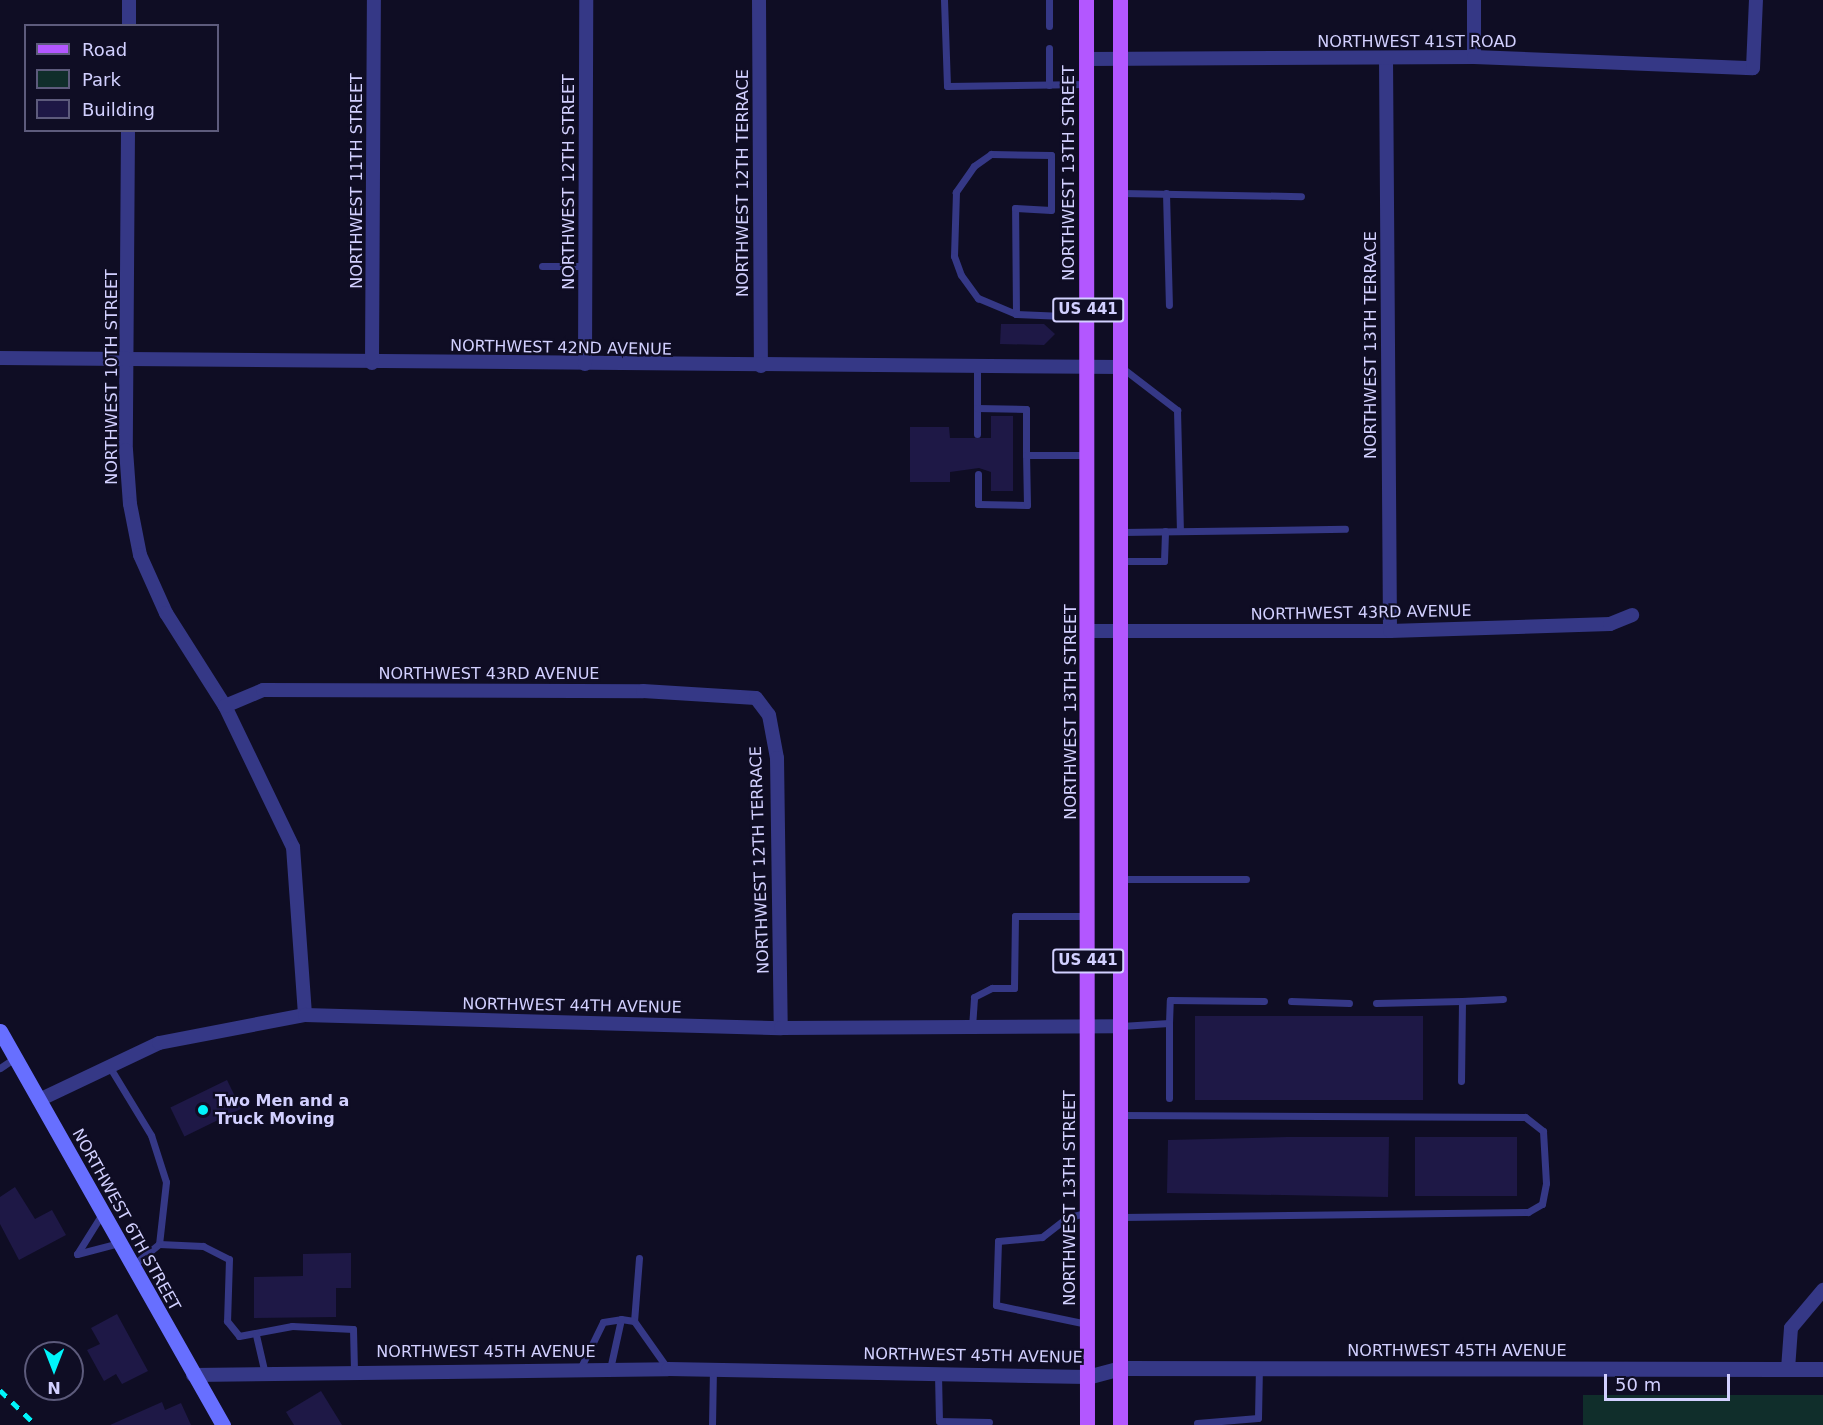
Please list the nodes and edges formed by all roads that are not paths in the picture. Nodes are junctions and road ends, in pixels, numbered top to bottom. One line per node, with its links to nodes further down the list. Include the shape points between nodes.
1 (129, 0): 11 (street)
2 (374, 0): 31 (street, NORTHWEST 11TH STREET)
3 (586, 0): 25 (street, NORTHWEST 12TH STREET)
4 (759, 0): 33 (street, NORTHWEST 12TH TERRACE)
5 (944, 0): 19 (lane, via 947,86)
6 (1049, 0): 12 (lane)
7 (1086, 0): 16 (main road, NORTHWEST 13TH STREET / US 441)
8 (1120, 0): 17 (main road, US 441)
9 (1474, 0): 14 (street)
10 (1756, 0): 14 (street, NORTHWEST 41ST ROAD, via 1753,68)
11 (129, 24)
12 (1049, 26)
13 (1049, 48): 19 (lane)
14 (1474, 57): 15 (street, NORTHWEST 41ST ROAD)
15 (1386, 58): 17 (street, NORTHWEST 41ST ROAD); 50 (street, NORTHWEST 13TH TERRACE)
16 (1087, 59): 17 (street, NORTHWEST 41ST ROAD); 18 (main road, NORTHWEST 13TH STREET / US 441)
17 (1120, 59): 21 (main road, US 441)
18 (1087, 84): 19 (lane); 28 (main road, NORTHWEST 13TH STREET / US 441)
19 (1049, 85)
20 (128, 132): 30 (street, NORTHWEST 10TH STREET)
21 (1120, 193): 22 (lane); 36 (main road, US 441)
22 (1166, 193): 23 (lane); 26 (lane)
23 (1301, 196)
24 (542, 266): 25 (lane)
25 (585, 267): 32 (street, NORTHWEST 12TH STREET)
26 (1169, 305)
27 (1016, 315): 27 (lane, via 978,298 962,275 954,256 956,192 974,166 991,154 1051,155 1051,210 1015,208); 28 (lane)
28 (1088, 317): 35 (main road, NORTHWEST 13TH STREET / US 441)
29 (0, 358): 30 (street, NORTHWEST 42ND AVENUE)
30 (127, 360): 31 (street, NORTHWEST 42ND AVENUE); 52 (street, NORTHWEST 10TH STREET, via 126,450 141,555 166,613)
31 (372, 363): 32 (street, NORTHWEST 42ND AVENUE)
32 (585, 364): 33 (street, NORTHWEST 42ND AVENUE)
33 (761, 366): 34 (street, NORTHWEST 42ND AVENUE)
34 (977, 366): 35 (street, NORTHWEST 42ND AVENUE); 37 (lane)
35 (1088, 366): 36 (street, NORTHWEST 42ND AVENUE); 39 (main road, NORTHWEST 13TH STREET / US 441)
36 (1121, 367): 44 (lane, via 1177,410); 45 (main road, US 441)
37 (977, 408): 38 (lane); 40 (lane, via 1026,409)
38 (977, 434)
39 (1088, 454): 40 (lane); 48 (main road, NORTHWEST 13TH STREET / US 441)
40 (1026, 455): 41 (lane, via 1027,505 978,504)
41 (978, 474)
42 (1345, 529): 44 (lane)
43 (1165, 531): 44 (lane); 45 (lane); 46 (lane, via 1164,561)
44 (1180, 531)
45 (1122, 532): 46 (main road, US 441)
46 (1122, 561): 49 (main road, US 441)
47 (1632, 615): 50 (street, NORTHWEST 43RD AVENUE, via 1610,624)
48 (1090, 631): 49 (street, NORTHWEST 43RD AVENUE); 55 (main road, NORTHWEST 13TH STREET / US 441)
49 (1122, 631): 50 (street, NORTHWEST 43RD AVENUE); 53 (main road, US 441)
50 (1390, 632)
51 (756, 698): 52 (street, NORTHWEST 43RD AVENUE, via 643,691 263,690); 67 (street, NORTHWEST 12TH TERRACE, via 770,715 777,758)
52 (225, 706): 62 (street, NORTHWEST 10TH STREET, via 293,847)
53 (1121, 879): 54 (lane); 65 (main road, US 441)
54 (1246, 879)
55 (1089, 916): 64 (main road, NORTHWEST 13TH STREET / US 441); 66 (lane, via 1015,916 1014,988 992,988 974,998)
56 (1503, 999): 59 (lane)
57 (1264, 1001): 63 (lane, via 1170,1000)
58 (1291, 1001): 60 (lane)
59 (1462, 1001): 61 (lane); 72 (lane)
60 (1349, 1002)
61 (1376, 1003)
62 (305, 1015): 67 (street, NORTHWEST 44TH AVENUE); 70 (street, NORTHWEST 44TH AVENUE, via 159,1043)
63 (1169, 1023): 65 (lane); 73 (lane)
64 (1088, 1026): 65 (street, NORTHWEST 44TH AVENUE); 66 (street, NORTHWEST 44TH AVENUE); 76 (main road, NORTHWEST 13TH STREET / US 441)
65 (1121, 1026): 75 (main road, US 441)
66 (972, 1027): 67 (street, NORTHWEST 44TH AVENUE)
67 (781, 1028)
68 (0, 1031): 69 (main road, NORTHWEST 6TH STREET)
69 (15, 1058): 71 (lane); 74 (main road, NORTHWEST 6TH STREET)
70 (108, 1064): 74 (street, NORTHWEST 44TH AVENUE); 80 (lane, via 151,1135 166,1182)
71 (0, 1068)
72 (1461, 1082)
73 (1169, 1098)
74 (39, 1100): 77 (main road, NORTHWEST 6TH STREET)
75 (1121, 1115): 78 (main road, US 441); 78 (lane, via 1525,1117 1543,1131 1546,1183 1542,1204 1528,1212 1461,1216)
76 (1088, 1212): 86 (main road, NORTHWEST 13TH STREET / US 441); 86 (lane, via 1066,1218 1042,1237 998,1241 996,1305)
77 (102, 1214): 79 (main road, NORTHWEST 6TH STREET); 79 (lane, via 77,1254)
78 (1120, 1216): 88 (main road, US 441)
79 (119, 1243): 82 (main road, NORTHWEST 6TH STREET)
80 (159, 1244): 82 (lane); 87 (lane, via 203,1246 229,1259 227,1321 239,1336)
81 (639, 1258): 85 (lane)
82 (132, 1266): 99 (main road, NORTHWEST 6TH STREET)
83 (1823, 1290): 93 (street, via 1791,1328)
84 (621, 1319): 85 (lane); 90 (lane, via 603,1322); 91 (lane)
85 (634, 1321): 92 (lane)
86 (1087, 1324): 100 (main road, NORTHWEST 13TH STREET / US 441)
87 (256, 1335): 96 (lane); 97 (lane, via 292,1326 353,1329)
88 (1120, 1368): 89 (street, NORTHWEST 45TH AVENUE); 100 (street, NORTHWEST 45TH AVENUE); 106 (main road, US 441)
89 (1259, 1368): 93 (street, NORTHWEST 45TH AVENUE); 102 (lane, via 1258,1418)
90 (580, 1369): 91 (street, NORTHWEST 45TH AVENUE); 97 (street, NORTHWEST 45TH AVENUE)
91 (610, 1369): 92 (street, NORTHWEST 45TH AVENUE)
92 (668, 1369): 95 (street, NORTHWEST 45TH AVENUE)
93 (1788, 1369): 94 (street, NORTHWEST 45TH AVENUE)
94 (1823, 1369)
95 (713, 1370): 98 (street, NORTHWEST 45TH AVENUE); 104 (lane)
96 (264, 1371): 97 (street, NORTHWEST 45TH AVENUE); 99 (street, NORTHWEST 45TH AVENUE)
97 (354, 1371)
98 (938, 1374): 100 (street, NORTHWEST 45TH AVENUE); 101 (lane, via 939,1421)
99 (193, 1375): 103 (main road, NORTHWEST 6TH STREET)
100 (1087, 1377): 105 (main road, NORTHWEST 13TH STREET / US 441)
101 (989, 1422)
102 (1197, 1423)
103 (224, 1425)
104 (712, 1425)
105 (1086, 1425)
106 (1120, 1425)

